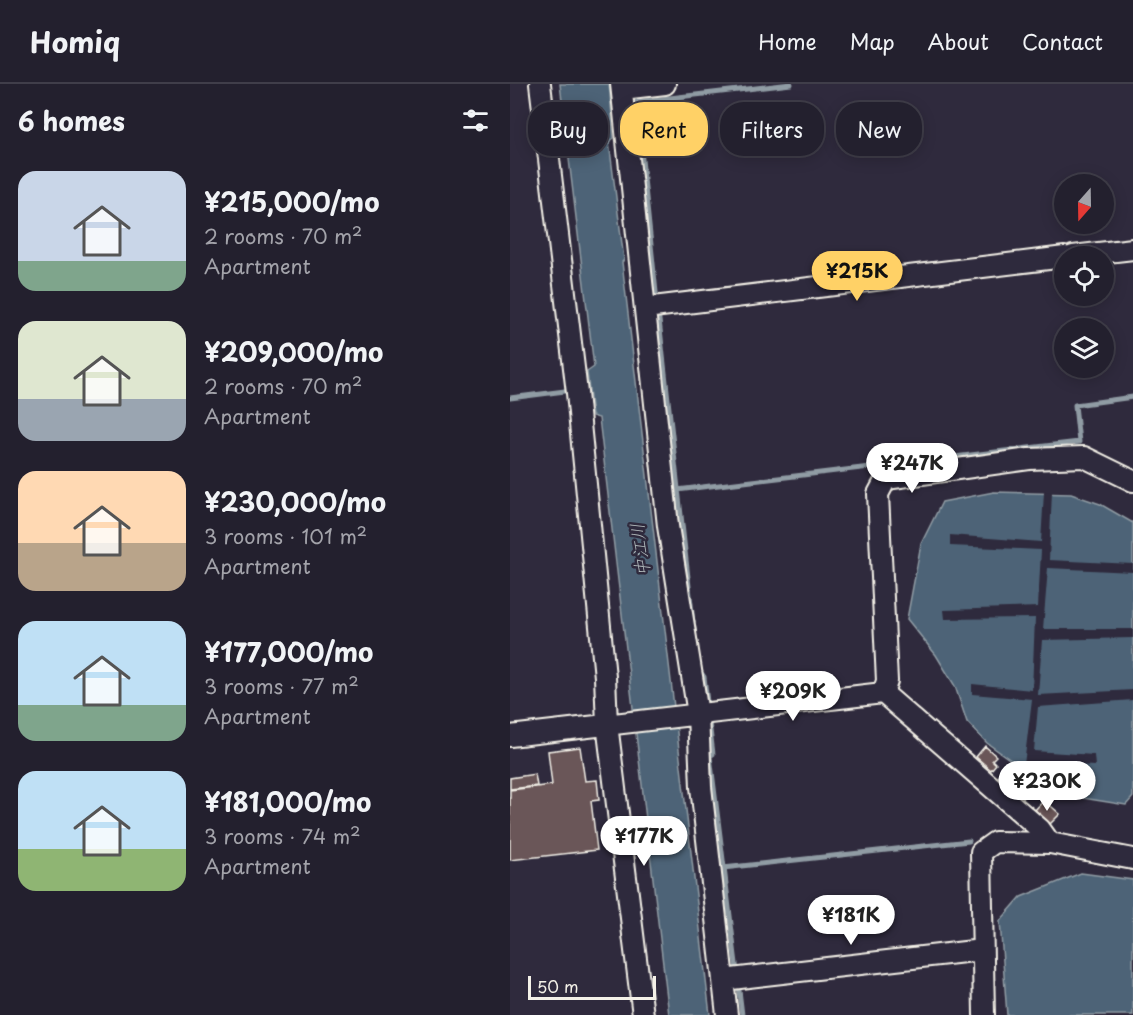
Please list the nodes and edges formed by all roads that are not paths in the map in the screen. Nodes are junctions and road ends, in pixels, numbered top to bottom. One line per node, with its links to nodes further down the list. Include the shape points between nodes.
1 (540, 84): 11 (street, via 577,393 605,677)
2 (664, 84): 3 (street)
3 (622, 94): 7 (street)
4 (1133, 249): 5 (street)
5 (1114, 251)
6 (1054, 258): 7 (street)
7 (645, 308): 10 (street, via 668,526)
8 (1133, 481): 9 (street, via 1084,457 1029,459 886,479 878,494 887,681)
9 (883, 693): 10 (street); 13 (street, via 1040,829)
10 (694, 714): 11 (street); 16 (street)
11 (614, 723): 12 (street); 17 (street)
12 (510, 736)
13 (1050, 843): 14 (street); 15 (street, via 995,842 981,852)
14 (1133, 859)
15 (982, 950): 16 (street); 19 (street)
16 (723, 980): 18 (street)
17 (643, 1015)
18 (727, 1015)
19 (984, 1015)

